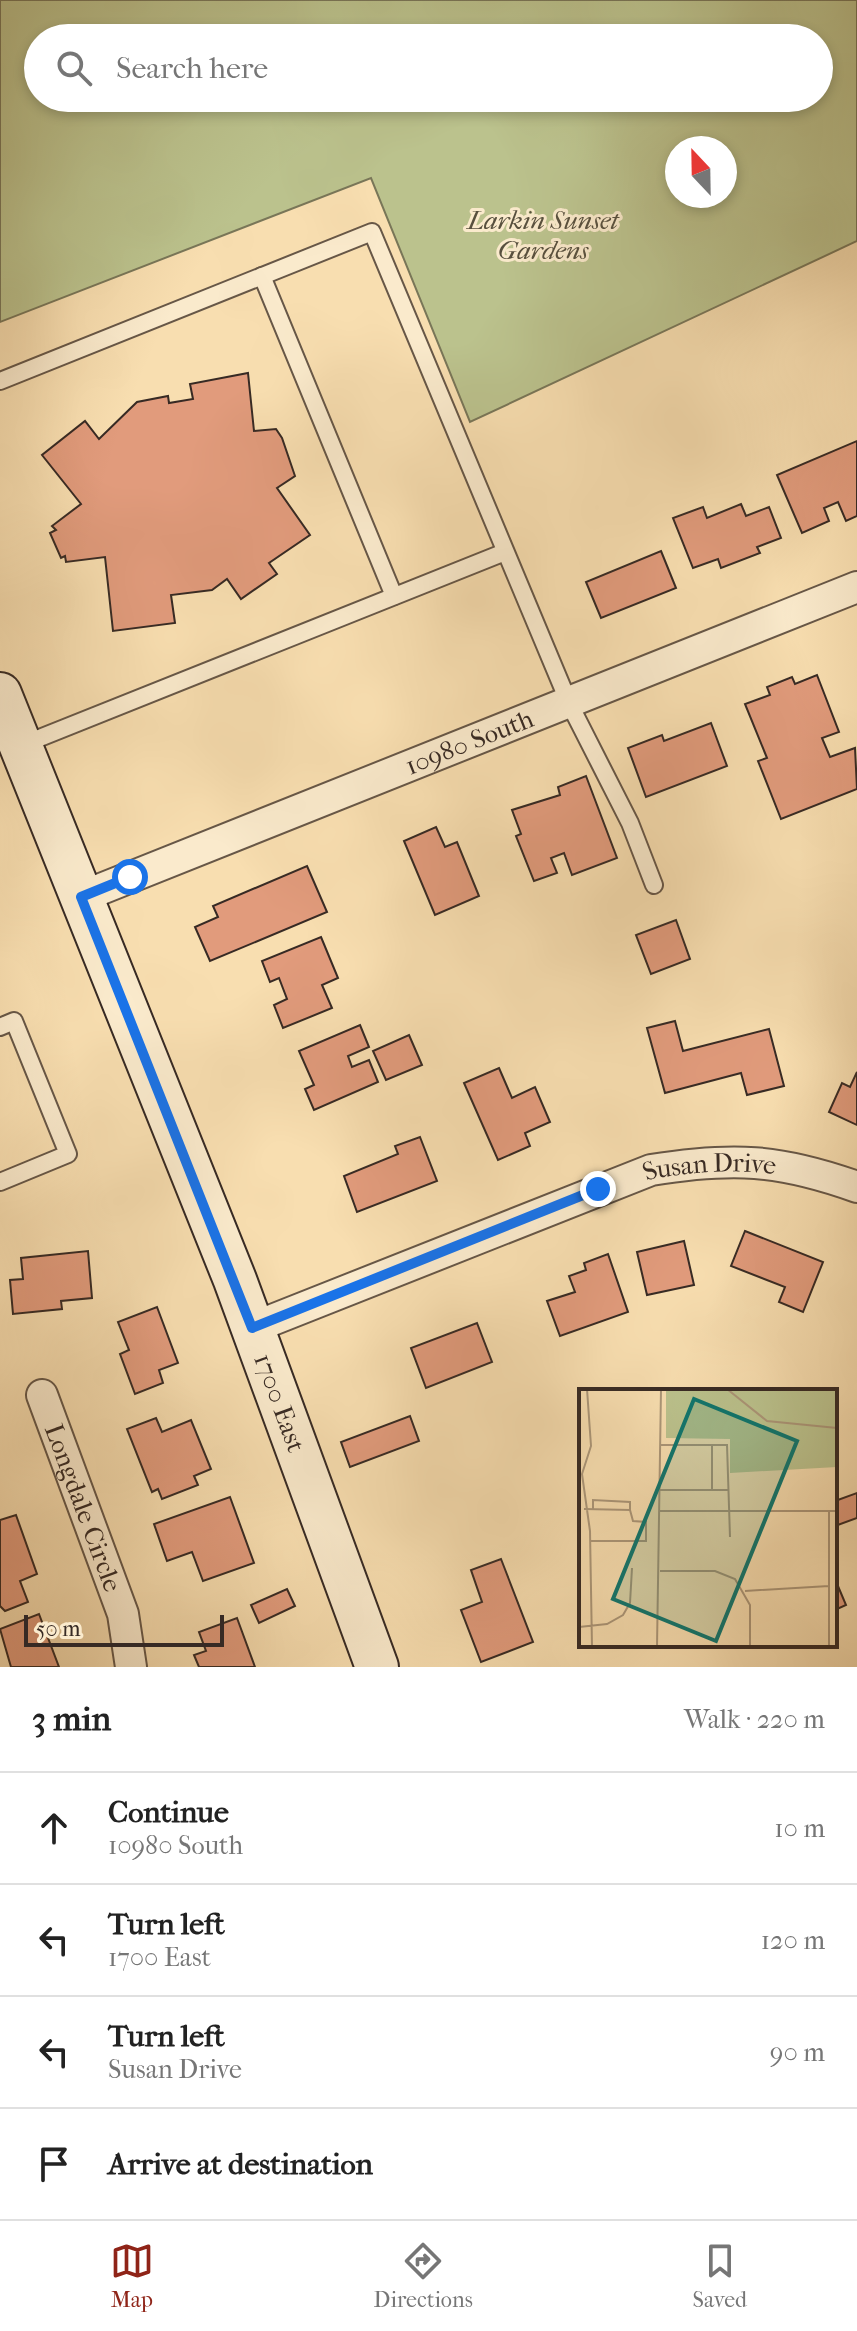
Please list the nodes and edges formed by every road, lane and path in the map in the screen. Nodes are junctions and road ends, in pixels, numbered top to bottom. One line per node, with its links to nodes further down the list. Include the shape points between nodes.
1 (262, 276): 2 (lane); 3 (lane, via 372,232); 5 (lane)
2 (0, 381)
3 (505, 552): 5 (lane); 7 (lane)
4 (857, 587): 7 (street, 10980 South)
5 (394, 596): 8 (lane)
6 (0, 694): 8 (main road, 1700 East)
7 (569, 703): 9 (lane, via 630,823); 10 (street, 10980 South)
8 (21, 746): 10 (main road, 1700 East)
9 (654, 885)
10 (81, 897): 14 (main road, 1700 East)
11 (0, 1027): 12 (lane, via 14,1021 68,1154)
12 (0, 1182)
13 (857, 1187): 14 (street, Susan Drive, via 761,1161 706,1161 651,1170)
14 (252, 1328): 17 (main road, 1700 East)
15 (42, 1395): 16 (street, Longdale Circle, via 123,1614)
16 (131, 1667)
17 (377, 1667)

